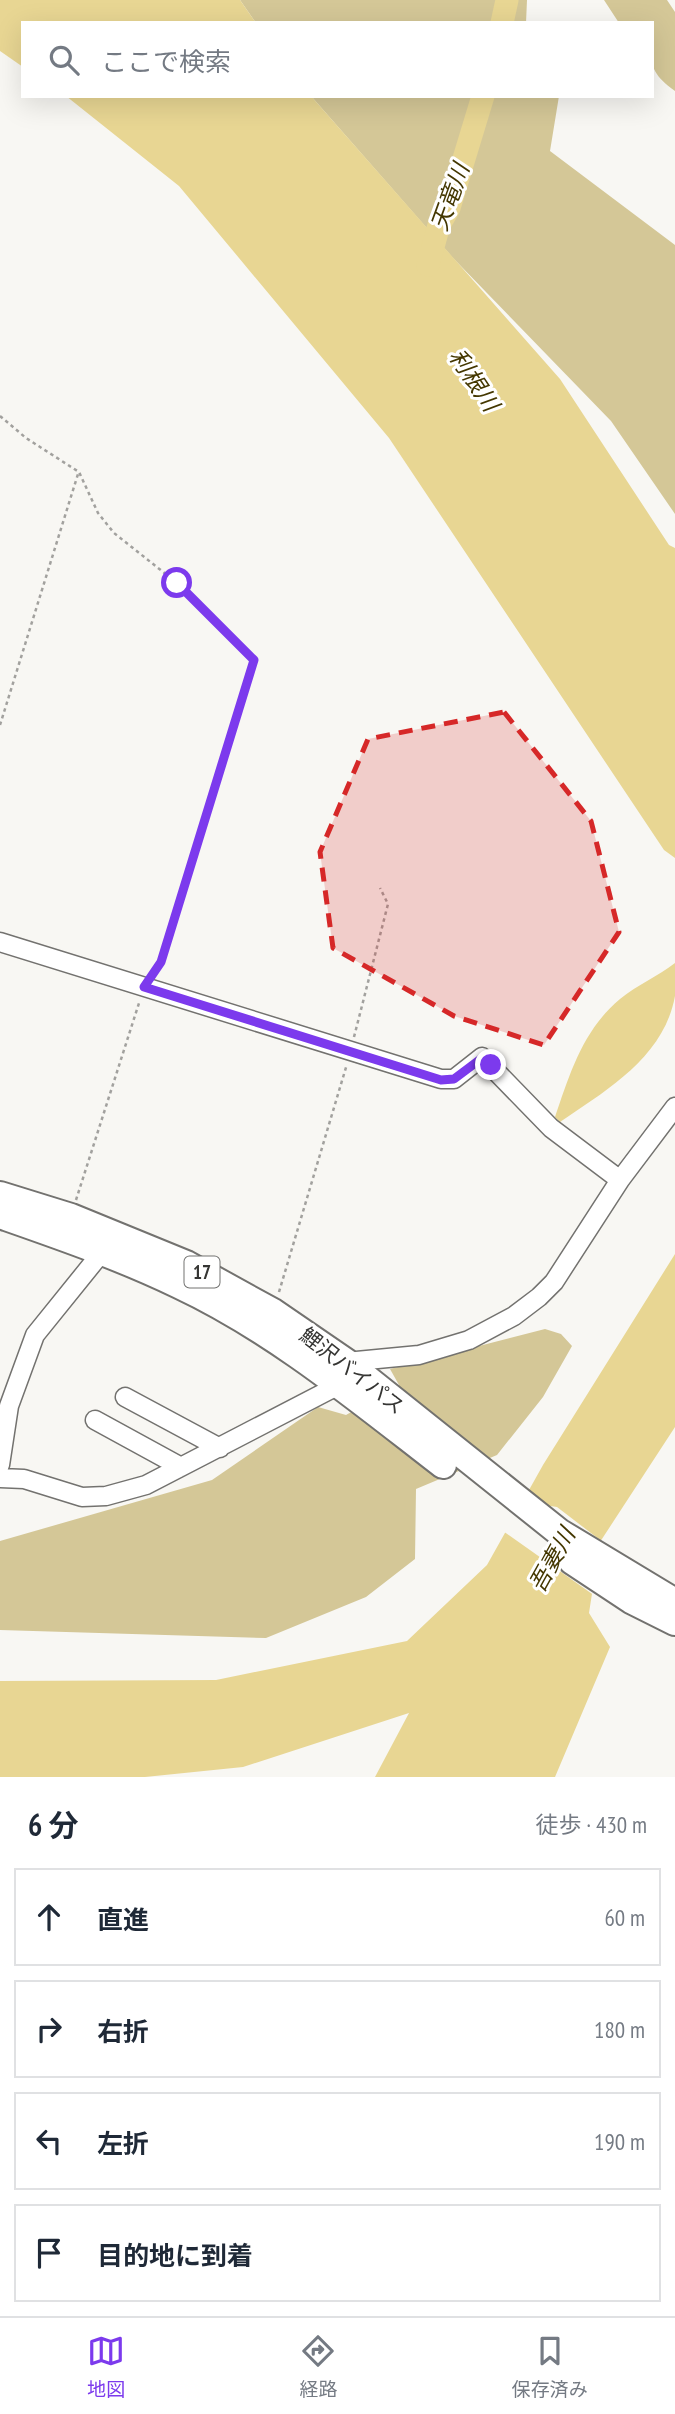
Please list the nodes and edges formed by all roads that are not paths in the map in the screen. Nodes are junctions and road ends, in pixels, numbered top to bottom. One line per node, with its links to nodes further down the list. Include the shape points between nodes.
1 (0, 942): 3 (street, via 448,1081 482,1058 551,1128)
2 (675, 1108): 3 (street)
3 (620, 1180): 7 (street, via 554,1282 514,1317 469,1340 419,1355 365,1358)
4 (0, 1195): 7 (highway, 鯉沢バイパス / 17, via 71,1217 186,1264 273,1312)
5 (0, 1215): 6 (highway, 鯉沢バイパス / 17)
6 (102, 1252): 7 (highway, 鯉沢バイパス / 17, via 181,1285); 12 (street, via 35,1335 9,1406)
7 (343, 1374): 9 (highway, 鯉沢バイパス / 17); 11 (street)
8 (125, 1397): 11 (street)
9 (372, 1398): 15 (highway, 鯉沢バイパス / 17, via 559,1532); 16 (highway, 鯉沢バイパス / 17, via 544,1543 631,1600)
10 (95, 1420): 13 (street)
11 (220, 1448): 13 (street)
12 (0, 1465)
13 (181, 1468): 14 (street, via 146,1485 106,1496 82,1497 24,1479)
14 (0, 1478)
15 (675, 1602)
16 (675, 1622)

